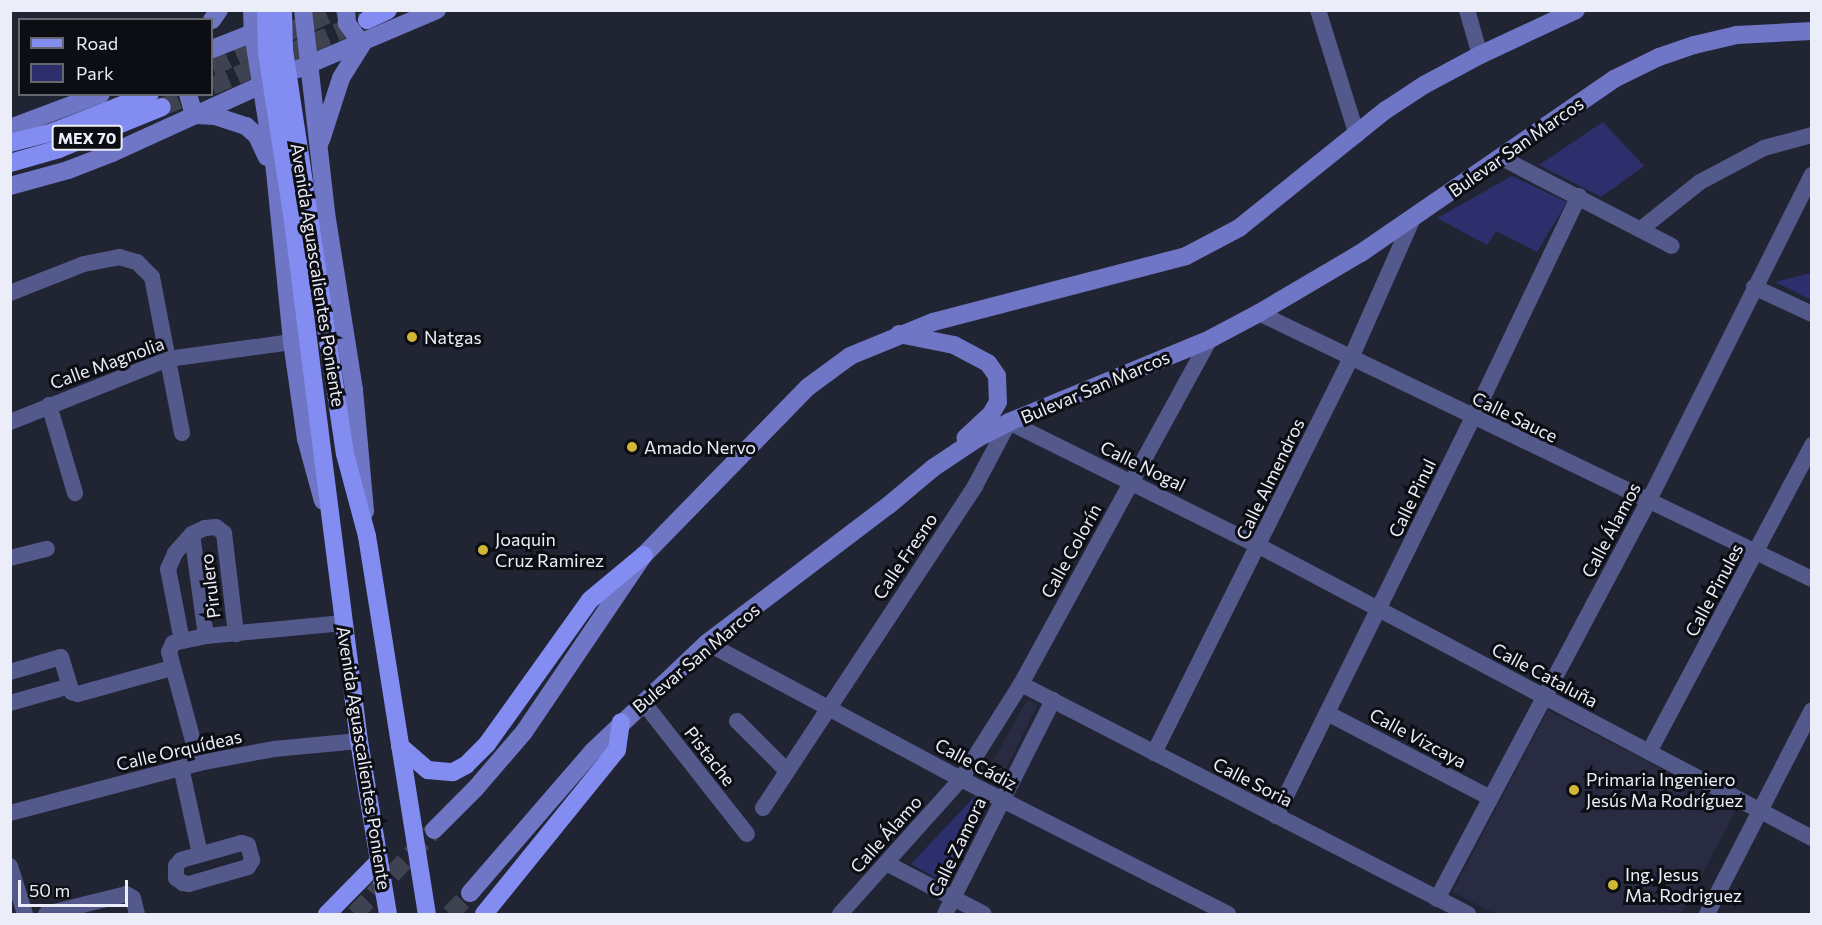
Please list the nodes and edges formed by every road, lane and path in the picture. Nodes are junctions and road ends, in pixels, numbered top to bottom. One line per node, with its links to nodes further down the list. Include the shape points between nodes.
1 (252, 10): 13 (street, Avenida Aguascalientes Poniente)
2 (266, 10): 56 (main road, Avenida Aguascalientes Poniente, bridge, via 267,53 293,220)
3 (283, 10): 58 (main road, Avenida Aguascalientes Poniente, bridge, via 284,50 345,454)
4 (346, 10): 14 (street, via 346,23)
5 (388, 10): 11 (main road)
6 (437, 10): 14 (street, MEX 70)
7 (1318, 10): 24 (street)
8 (1467, 10): 16 (street)
9 (1576, 10): 16 (street)
10 (304, 11): 13 (street); 17 (street, Avenida Aguascalientes Poniente)
11 (367, 20)
12 (1812, 31): 28 (street, Bulevar San Marcos, via 1737,35 1659,57 1614,79)
13 (253, 33): 15 (street); 18 (street, Avenida Aguascalientes Poniente)
14 (362, 44): 17 (street, MEX 70); 27 (street, via 341,78)
15 (213, 49)
16 (1480, 55): 24 (street, via 1386,110)
17 (308, 65): 18 (street, MEX 70); 27 (street, Avenida Aguascalientes Poniente)
18 (261, 84): 22 (street, MEX 70); 30 (street, Avenida Aguascalientes Poniente)
19 (96, 96): 23 (street, MEX 70)
20 (189, 96): 22 (street)
21 (156, 101): 26 (main road, MEX 70); 29 (main road, MEX 70, via 59,149)
22 (194, 115): 30 (street, via 215,116 246,126 256,136); 32 (street, MEX 70, via 68,170)
23 (10, 128)
24 (1357, 135): 41 (street, via 1239,228 1186,255)
25 (1812, 135): 35 (street, via 1764,148 1700,182)
26 (10, 143)
27 (319, 151): 30 (street, via 303,134 286,137 277,150); 58 (street, Avenida Aguascalientes Poniente, via 354,390)
28 (1502, 158): 33 (street); 34 (street, Bulevar San Marcos)
29 (10, 163)
30 (274, 171): 43 (street, Avenida Aguascalientes Poniente)
31 (1812, 175): 37 (street, Calle Álamos)
32 (10, 186)
33 (1579, 196): 35 (street); 47 (street, Calle Pinul)
34 (1413, 218): 39 (street, Bulevar San Marcos); 44 (street, Calle Almendros)
35 (1641, 229): 36 (street)
36 (1672, 246)
37 (1754, 287): 40 (street); 55 (street, Calle Álamos)
38 (10, 293): 45 (street, via 84,264 119,257 137,262 152,277)
39 (1259, 313): 42 (street, Bulevar San Marcos); 44 (street, Calle Sauce)
40 (1812, 315)
41 (899, 334): 52 (street, via 954,345 988,363 997,376 998,402 991,414); 62 (street, via 850,356 808,387)
42 (1210, 339): 49 (street, Bulevar San Marcos); 53 (street, Calle Colorín)
43 (292, 342): 45 (street, Calle Magnolia); 56 (street, Avenida Aguascalientes Poniente, via 306,439)
44 (1352, 358): 47 (street, Calle Sauce); 59 (street, Calle Almendros)
45 (168, 359): 46 (street, Calle Magnolia); 50 (street)
46 (49, 405): 48 (street, Calle Magnolia); 54 (street)
47 (1473, 418): 55 (street, Calle Sauce); 65 (street, Calle Pinul)
48 (10, 422)
49 (1009, 422): 52 (street, Bulevar San Marcos); 53 (street, Calle Nogal); 79 (street, Calle Fresno, via 975,486)
50 (182, 433)
51 (1812, 445): 61 (street, Calle Pinules)
52 (933, 468): 70 (street, Bulevar San Marcos)
53 (1131, 482): 59 (street, Calle Nogal); 73 (street, Calle Colorín)
54 (75, 493)
55 (1648, 502): 61 (street, Calle Sauce); 75 (street, Calle Álamos)
56 (331, 531): 66 (main road, Avenida Aguascalientes Poniente)
57 (192, 534): 67 (street, Pirulero, via 216,527 224,533); 68 (street, Pirulero); 69 (street, Pirulero, via 175,553 168,569)
58 (367, 536): 85 (main road, Avenida Aguascalientes Poniente)
59 (1259, 546): 65 (street, Calle Cataluña); 87 (street, Calle Almendros)
60 (47, 549): 63 (street)
61 (1755, 553): 64 (street, Calle Sauce); 86 (street, Calle Pinules)
62 (644, 555): 85 (main road, via 590,600 487,744 466,765 453,772 428,770); 98 (street, via 524,732)
63 (10, 558)
64 (1812, 579)
65 (1379, 609): 75 (street, Calle Cataluña); 81 (street, Calle Pinul)
66 (343, 623): 67 (street, Pirulero); 84 (main road, Avenida Aguascalientes Poniente)
67 (236, 634): 68 (street, Pirulero)
68 (206, 636): 69 (street, Pirulero)
69 (182, 641): 71 (street, via 169,647)
70 (707, 643): 77 (street, Bulevar San Marcos); 79 (street, Calle Cádiz)
71 (172, 668): 74 (street, via 78,694); 88 (street)
72 (10, 672): 74 (street, via 61,657)
73 (1021, 684): 76 (street, Calle Soria); 91 (street, Calle Colorín)
74 (70, 686): 78 (street)
75 (1544, 697): 86 (street, Calle Cataluña); 92 (street, Calle Álamos)
76 (1053, 700): 87 (street, Calle Soria); 93 (street, Calle Zamora)
77 (643, 702): 83 (street, Bulevar San Marcos); 99 (street, Pistache)
78 (10, 703)
79 (827, 707): 90 (street, Calle Fresno); 91 (street, Calle Cádiz)
80 (1812, 710): 95 (street)
81 (1327, 713): 92 (street, Calle Vizcaya); 97 (street, Calle Pinul)
82 (737, 721): 90 (street)
83 (621, 722): 105 (street, Bulevar San Marcos); 115 (main road, via 617,750)
84 (359, 741): 88 (street, Calle Orquídeas, via 274,749); 102 (main road, Avenida Aguascalientes Poniente)
85 (400, 746): 114 (main road, Avenida Aguascalientes Poniente)
86 (1650, 752): 95 (street, Calle Cataluña)
87 (1154, 753): 97 (street, Calle Soria)
88 (199, 763): 89 (street, Calle Orquídeas)
89 (181, 767): 96 (street, Calle Orquídeas); 101 (street)
90 (787, 771): 94 (street, Calle Fresno)
91 (961, 779): 93 (street, Calle Cádiz); 103 (street, Calle Álamo)
92 (1490, 798): 107 (street, Calle Álamos)
93 (1001, 800): 106 (street, Calle Zamora); 119 (street, Calle Cádiz)
94 (763, 807)
95 (1761, 812): 100 (street, Calle Cataluña); 108 (street)
96 (10, 813)
97 (1276, 816): 107 (street, Calle Soria)
98 (434, 830)
99 (747, 834)
100 (1812, 838)
101 (200, 854)
102 (378, 861): 112 (main road); 113 (main road, Avenida Aguascalientes Poniente)
103 (886, 863): 106 (street); 116 (street, Calle Álamo)
104 (10, 866): 109 (street)
105 (470, 893)
106 (954, 899): 117 (street, Calle Zamora); 118 (street)
107 (1437, 899): 120 (street, Calle Soria)
108 (1709, 914)
109 (25, 915)
110 (46, 915): 111 (street, via 126,894 133,898)
111 (137, 915)
112 (327, 915)
113 (388, 915)
114 (427, 915)
115 (484, 915)
116 (840, 915)
117 (945, 915)
118 (984, 915)
119 (1228, 915)
120 (1467, 915)

